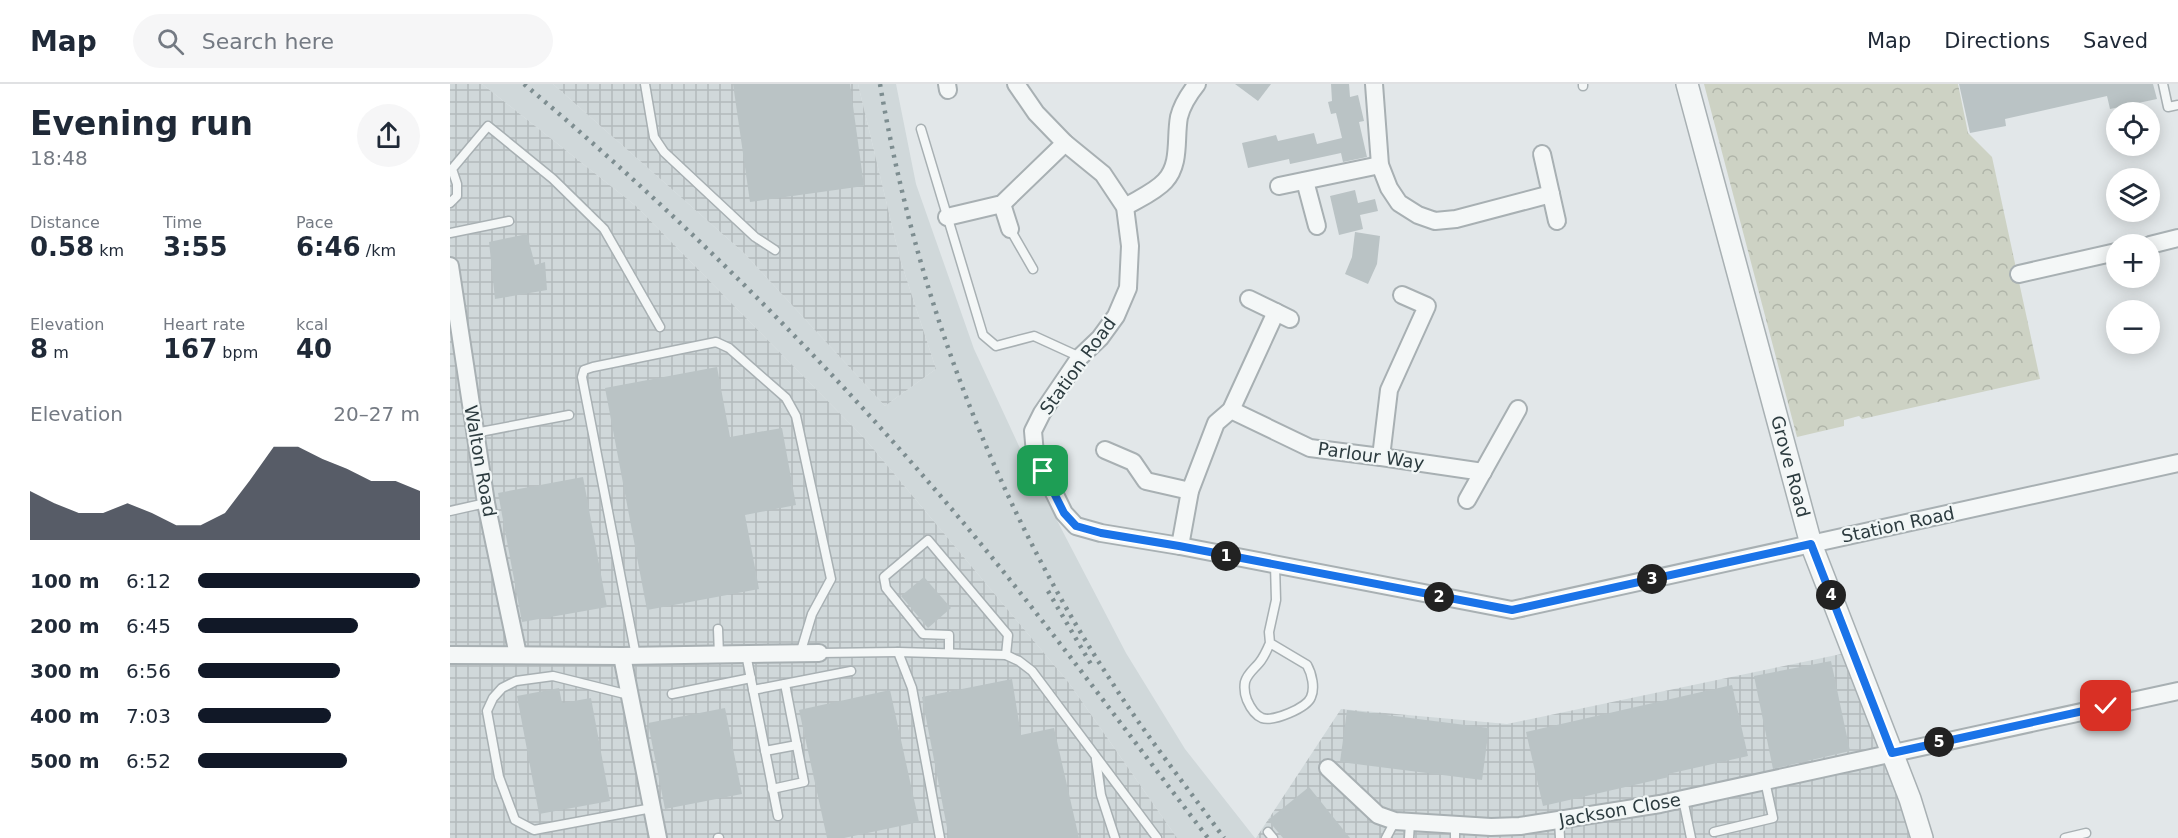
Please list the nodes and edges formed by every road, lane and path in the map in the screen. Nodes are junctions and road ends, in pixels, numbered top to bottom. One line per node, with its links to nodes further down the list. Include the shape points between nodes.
1 (645, 84): 26 (lane, via 654,137 664,152)
2 (1016, 84): 9 (street, Station Road, via 1036,113)
3 (1197, 84): 17 (street, via 1179,117 1170,174 1163,183)
4 (1374, 84): 11 (street)
5 (1687, 84): 48 (street, Grove Road)
6 (2163, 84): 7 (lane, via 2168,107)
7 (2178, 105)
8 (921, 129): 18 (lane)
9 (1065, 143): 16 (street); 17 (street, Station Road, via 1103,174)
10 (1542, 154): 14 (street)
11 (1380, 165): 12 (street); 14 (street, via 1399,203 1435,221)
12 (1305, 181): 13 (street); 21 (street)
13 (1279, 186)
14 (1551, 194): 20 (street)
15 (450, 203): 34 (lane, via 457,196 452,169 488,126 553,179 604,229)
16 (1002, 204): 18 (street); 22 (street)
17 (1125, 207): 35 (street, Station Road, via 1130,246 1128,288 1116,316)
18 (947, 217): 35 (lane, via 983,335 996,346 1034,336)
19 (510, 221): 23 (lane)
20 (1557, 221)
21 (1317, 226)
22 (1010, 230): 29 (lane)
23 (450, 233)
24 (2178, 238): 25 (street)
25 (2160, 242)
26 (774, 250)
27 (2106, 254): 30 (street)
28 (450, 266): 33 (street, Walton Road)
29 (1033, 269)
30 (2019, 274)
31 (1402, 296): 41 (street, via 1427,306 1389,390)
32 (1249, 299): 37 (street, via 1283,316)
33 (454, 327): 39 (street, Walton Road)
34 (660, 327)
35 (1080, 357): 49 (street, Station Road, via 1033,431 1035,454 1064,513 1076,526)
36 (1518, 409): 43 (street)
37 (1231, 410): 41 (street, Parlour Way, via 1310,448); 44 (street, via 1216,423)
38 (569, 415): 39 (lane)
39 (475, 433): 46 (street, Walton Road)
40 (1105, 450): 44 (street, via 1133,462 1146,482)
41 (1381, 456): 43 (street, Parlour Way)
42 (2178, 463): 48 (street, Station Road)
43 (1483, 472): 45 (street)
44 (1190, 491): 49 (street)
45 (1467, 500)
46 (486, 503): 47 (lane); 59 (street, Walton Road)
47 (450, 511)
48 (1811, 544): 50 (street, Station Road, via 1512,610); 72 (street, Grove Road)
49 (1179, 546): 50 (street, Station Road)
50 (1275, 565): 52 (lane, via 1276,600)
51 (718, 629): 60 (lane)
52 (1270, 643): 52 (lane, via 1307,665 1313,685 1308,702 1270,719 1254,712 1245,687 1246,678)
53 (898, 652): 54 (lane); 55 (lane); 87 (lane, via 912,688)
54 (819, 653): 57 (street)
55 (949, 653): 61 (lane); 61 (lane, via 949,635 923,634 886,588 884,577 928,540 1008,635)
56 (746, 654): 57 (street); 60 (street); 64 (lane)
57 (800, 654): 62 (lane, via 812,614 831,579 796,416 786,398 729,348 716,342 593,367 584,370 582,376)
58 (450, 655): 59 (street)
59 (518, 655): 62 (street)
60 (718, 655): 62 (street)
61 (1006, 655): 73 (lane, via 1032,671)
62 (629, 656): 69 (street)
63 (851, 671): 65 (lane)
64 (751, 678): 66 (lane); 68 (lane)
65 (785, 684): 66 (lane); 70 (lane)
66 (753, 690): 71 (lane)
67 (2178, 691): 72 (street, Jackson Close)
68 (672, 694)
69 (630, 695): 78 (street); 78 (lane, via 553,676 516,681 502,688 487,711 500,777 515,820 534,830)
70 (797, 745): 71 (lane); 76 (lane, via 804,782)
71 (765, 751): 76 (lane)
72 (1892, 753): 75 (street, Jackson Close); 93 (street, Grove Road)
73 (1095, 756): 88 (lane, via 1101,795); 89 (lane)
74 (1328, 768): 81 (street, Jackson Close, via 1378,815)
75 (1765, 781): 77 (street, Jackson Close); 84 (lane, via 1773,818)
76 (772, 789): 79 (lane)
77 (1683, 799): 80 (street, Jackson Close); 92 (lane)
78 (652, 807): 86 (street)
79 (778, 816)
80 (1559, 821): 83 (street, Jackson Close); 91 (lane)
81 (1405, 827): 82 (street, Jackson Close); 90 (lane)
82 (1455, 832): 83 (street, Jackson Close)
83 (1491, 832)
84 (1714, 832)
85 (2086, 833): 94 (lane)
86 (658, 838)
87 (940, 838)
88 (1115, 838)
89 (1156, 838)
90 (1386, 838)
91 (1560, 838)
92 (1691, 838)
93 (1922, 838)
94 (2065, 838)

